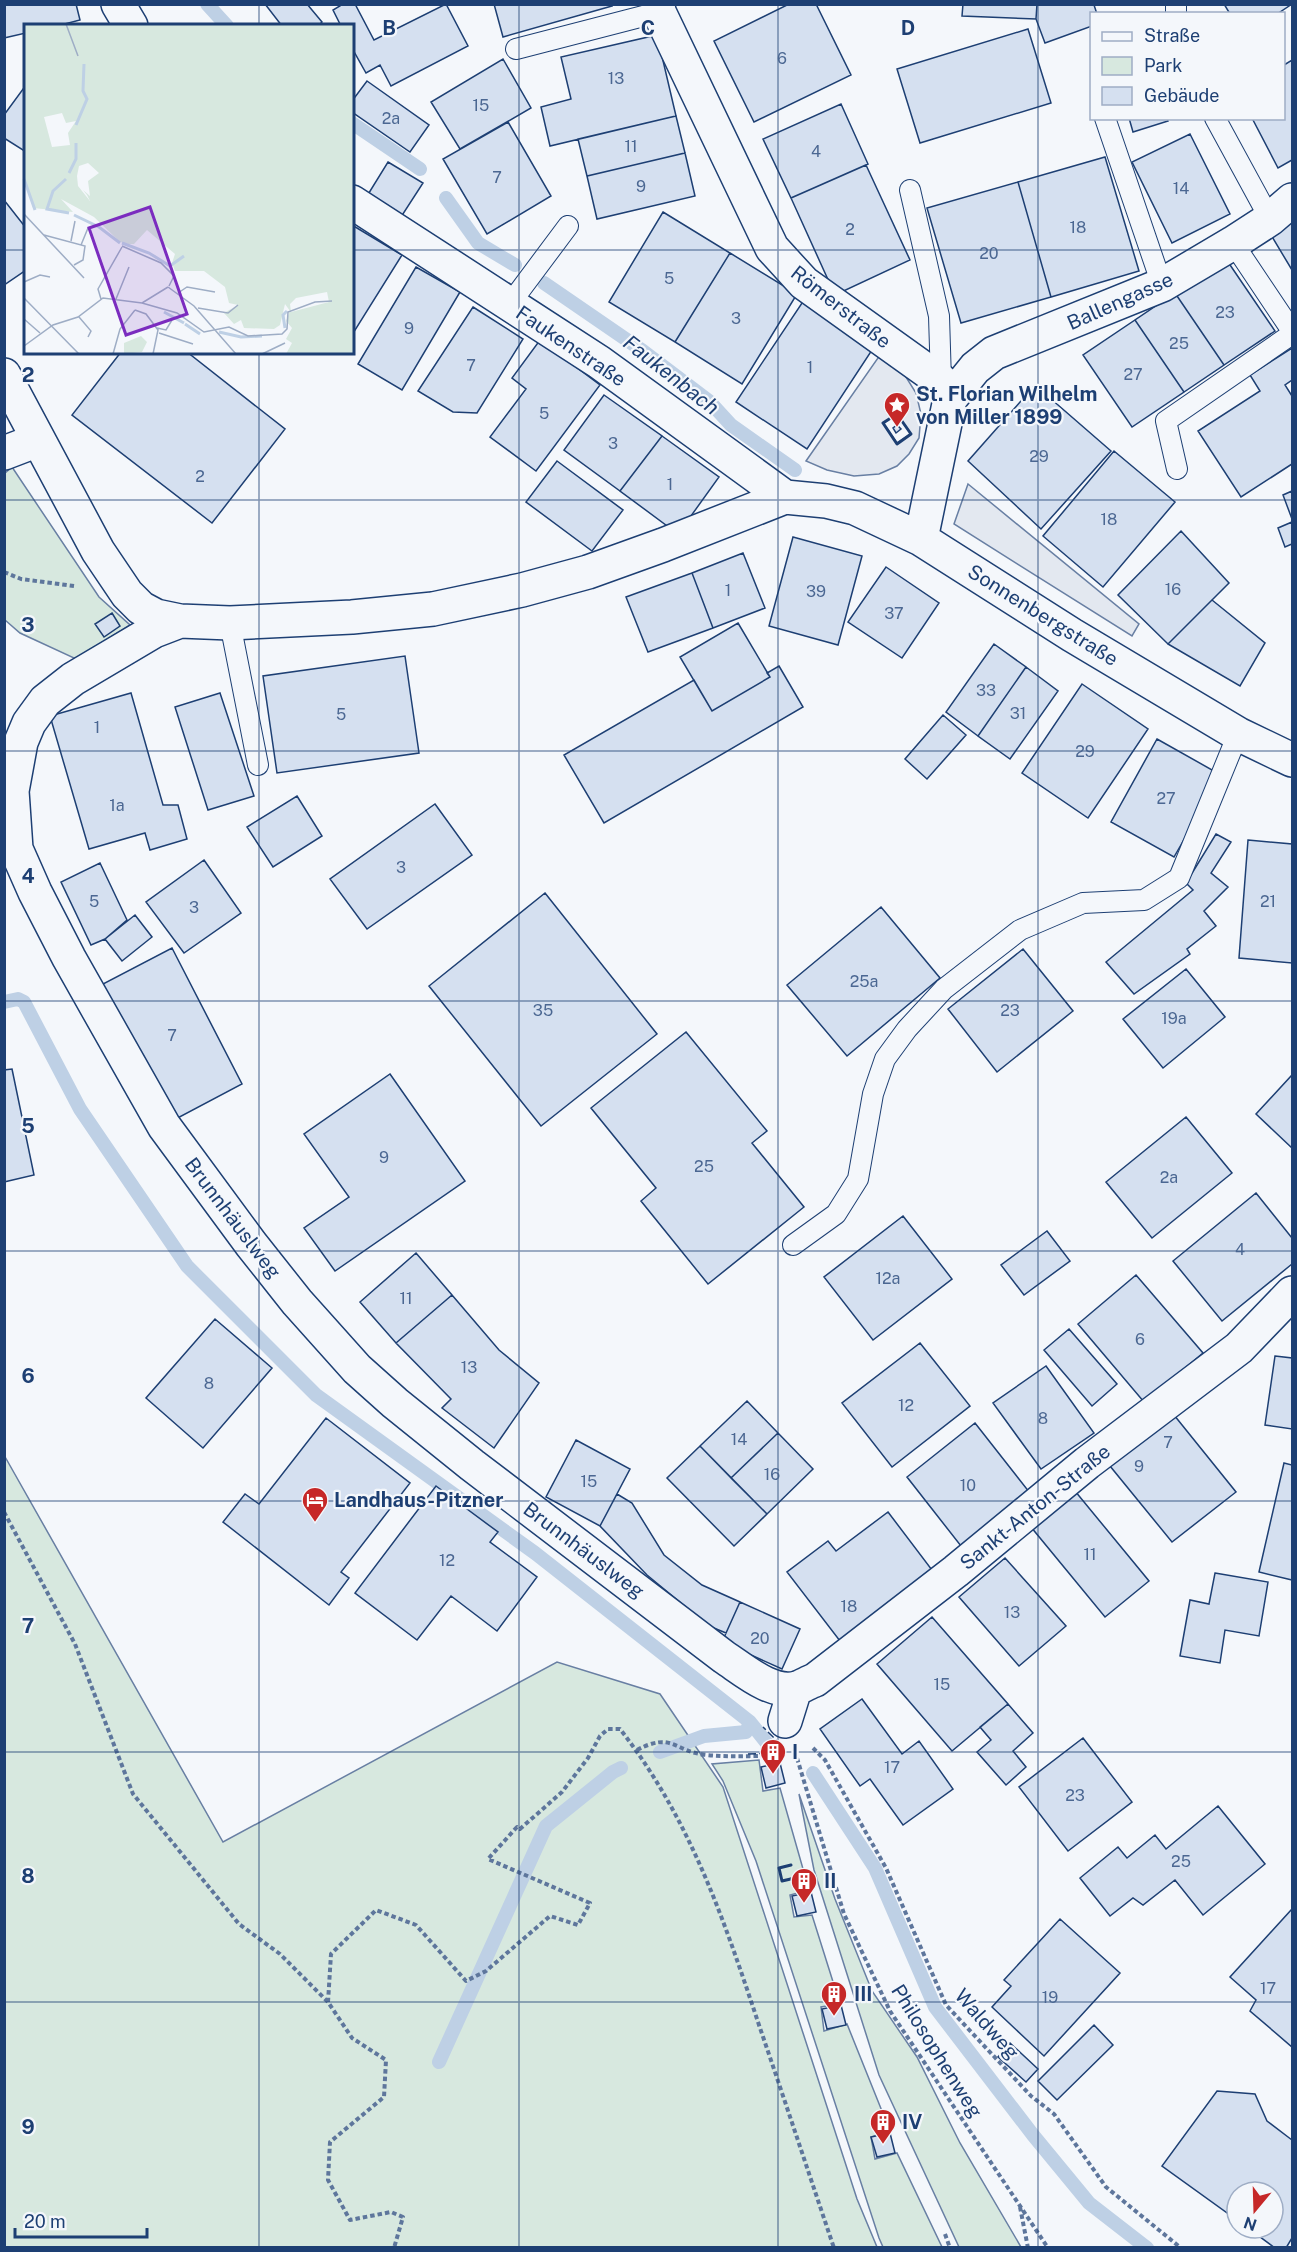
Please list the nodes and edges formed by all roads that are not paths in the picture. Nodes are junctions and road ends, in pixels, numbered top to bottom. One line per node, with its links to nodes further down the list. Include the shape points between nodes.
1 (117, 4): 3 (street)
2 (658, 8): 4 (lane); 16 (street, Römerstraße, via 772,248 804,283)
3 (129, 24)
4 (516, 49)
5 (1105, 120): 12 (lane)
6 (1216, 120): 9 (lane)
7 (910, 190): 16 (lane, via 939,316)
8 (354, 203): 13 (street, Faukenstraße)
9 (1281, 209): 11 (street, Ballengasse)
10 (568, 226): 13 (lane)
11 (1233, 243): 12 (street, Ballengasse); 14 (lane)
12 (1162, 285): 16 (street, Ballengasse, via 994,353)
13 (509, 305): 20 (street, Faukenstraße, via 598,362)
14 (1293, 333): 19 (lane, via 1166,421)
15 (4, 375): 17 (street)
16 (945, 390): 21 (street)
17 (38, 440): 18 (street); 22 (street, via 98,551 127,594 156,616)
18 (4, 453)
19 (1177, 469)
20 (784, 497): 21 (street, Sonnenbergstraße, via 855,508); 23 (street, via 588,572 522,590 433,609)
21 (921, 539): 24 (street, Sonnenbergstraße)
22 (180, 621): 23 (street); 29 (street, Brunnhäuslweg, via 124,649 45,702 21,742 12,791 16,849 35,892 158,1116 297,1302 357,1369 394,1403 724,1657 777,1688)
23 (230, 623): 26 (lane)
24 (1238, 734): 25 (street, Sonnenbergstraße); 27 (lane, via 1179,878 1144,900 1083,903 1020,930 944,989 907,1029 885,1059 873,1094 858,1179 836,1214)
25 (1293, 760)
26 (258, 765)
27 (793, 1245)
28 (1293, 1293): 29 (street, Sankt-Anton-Straße, via 1239,1348 1087,1463 815,1680)
29 (795, 1689): 30 (street)
30 (785, 1721)

